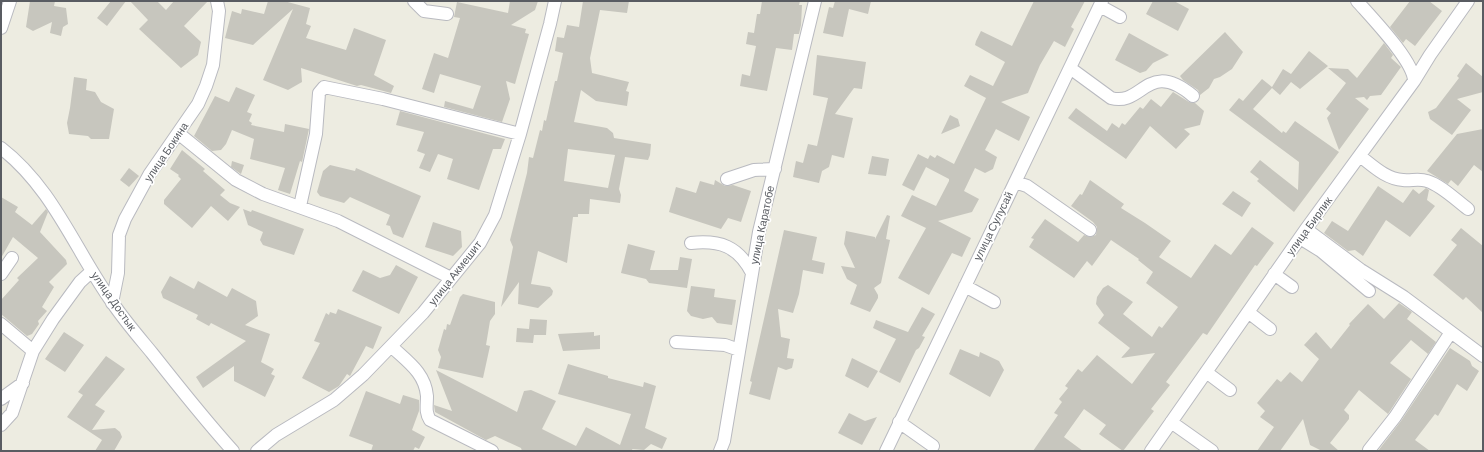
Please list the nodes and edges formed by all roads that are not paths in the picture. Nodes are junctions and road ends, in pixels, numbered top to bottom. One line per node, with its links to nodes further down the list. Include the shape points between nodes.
1 (10, 1): 11 (street)
2 (217, 1): 15 (street, улица Бокина, via 219,11 211,72 198,104)
3 (414, 1): 9 (street, via 424,11)
4 (554, 1): 16 (street, улица Акмешит)
5 (815, 1): 19 (street, улица Каратобе)
6 (1357, 1): 13 (street, via 1403,56)
7 (1468, 1): 13 (street, улица Бирлик)
8 (1101, 4): 10 (street); 12 (street, улица Сулусай)
9 (447, 14)
10 (1120, 17)
11 (1, 28)
12 (1070, 68): 14 (street, via 1111,98 1118,100 1148,85 1164,81 1179,85); 21 (street, улица Сулусай)
13 (1414, 81): 18 (street, улица Бирлик)
14 (1193, 96)
15 (178, 133): 22 (street, via 236,180 263,194); 37 (street, улица Бокина, via 125,219 119,235 118,274)
16 (520, 134): 22 (street, via 383,98 324,87 319,94 316,134); 32 (street, улица Акмешит, via 495,215 480,243)
17 (1, 148): 28 (street, улица Достык, via 35,180 50,200)
18 (1360, 156): 23 (street, via 1387,176 1403,180 1426,180 1435,184); 25 (street, улица Бирлик)
19 (774, 169): 20 (street, via 754,170); 29 (street, улица Каратобе)
20 (727, 179)
21 (1015, 182): 24 (street, via 1027,186); 33 (street, улица Сулусай)
22 (300, 206): 32 (street, via 357,230)
23 (1468, 208)
24 (1090, 230)
25 (1303, 234): 31 (street, улица Бирлик); 35 (street); 41 (street, via 1404,297)
26 (691, 243): 29 (street, via 706,241 731,247 740,254)
27 (12, 258): 30 (street)
28 (92, 271): 37 (street, улица Достык); 45 (street, via 62,306)
29 (752, 273): 44 (street, улица Каратобе)
30 (1, 274)
31 (1274, 274): 34 (street); 38 (street, улица Бирлик)
32 (451, 278): 43 (street, улица Акмешит)
33 (964, 286): 36 (street); 51 (street, улица Сулусай)
34 (1292, 287)
35 (1369, 291)
36 (994, 302)
37 (112, 303): 56 (street, улица Достык)
38 (1248, 312): 40 (street); 47 (street, улица Бирлик)
39 (1, 324): 45 (street)
40 (1270, 329)
41 (1451, 332): 46 (street); 55 (street, via 1396,417)
42 (676, 342): 44 (street, via 724,346)
43 (392, 347): 57 (street, улица Акмешит, via 334,400 276,435); 58 (street, via 417,369 422,377 427,397 426,414 430,420)
44 (739, 350): 59 (street, улица Каратобе, via 724,441)
45 (33, 351): 48 (street)
46 (1483, 356)
47 (1206, 372): 49 (street); 52 (street, улица Бирлик)
48 (23, 383): 50 (street); 53 (street, via 12,413)
49 (1230, 390)
50 (1, 399)
51 (899, 422): 54 (street); 60 (street, улица Сулусай)
52 (1171, 422): 61 (street, улица Бирлик); 62 (street)
53 (1, 425)
54 (933, 446)
55 (1369, 450)
56 (233, 451)
57 (257, 451)
58 (492, 451)
59 (720, 451)
60 (886, 451)
61 (1151, 451)
62 (1212, 451)

